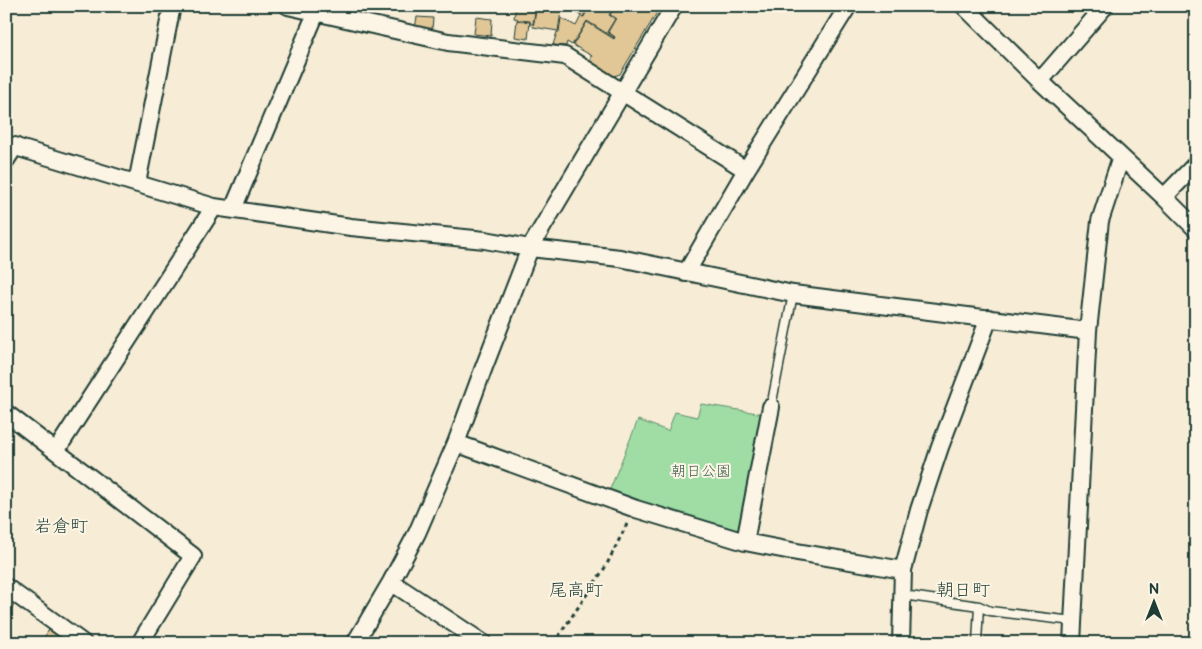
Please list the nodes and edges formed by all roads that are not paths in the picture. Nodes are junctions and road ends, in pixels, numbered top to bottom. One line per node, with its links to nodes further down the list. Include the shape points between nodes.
1 (172, 6): 14 (street)
2 (288, 6): 7 (street)
3 (674, 6): 9 (street)
4 (848, 6): 13 (street)
5 (964, 6): 8 (street)
6 (1105, 6): 8 (street)
7 (316, 13): 9 (street, via 448,42 565,56); 17 (street)
8 (1040, 81): 11 (street)
9 (624, 92): 13 (street); 19 (street)
10 (9, 150): 14 (street)
11 (1121, 157): 15 (street); 23 (street, via 1100,221)
12 (1196, 164): 15 (street)
13 (746, 170): 20 (street)
14 (137, 183): 16 (street)
15 (1164, 197): 18 (street)
16 (214, 207): 17 (street); 27 (street)
17 (233, 210): 19 (street)
18 (1196, 229)
19 (530, 248): 20 (street, via 620,258); 26 (street)
20 (686, 272): 21 (street)
21 (793, 294): 22 (street); 24 (lane)
22 (989, 318): 23 (street); 29 (street, via 940,447)
23 (1088, 331): 34 (street)
24 (771, 407): 28 (street)
25 (6, 413): 27 (street)
26 (456, 443): 28 (street, via 636,509); 30 (street, via 417,533)
27 (56, 451): 36 (street, via 193,556)
28 (745, 542): 29 (street)
29 (902, 570): 32 (street)
30 (391, 582): 37 (street); 38 (street)
31 (6, 587): 35 (street)
32 (903, 595): 33 (lane); 39 (street)
33 (979, 606): 34 (lane, via 990,611); 40 (lane)
34 (1073, 621): 41 (street)
35 (83, 643)
36 (140, 643)
37 (355, 643)
38 (483, 643)
39 (901, 643)
40 (977, 643)
41 (1072, 643)

